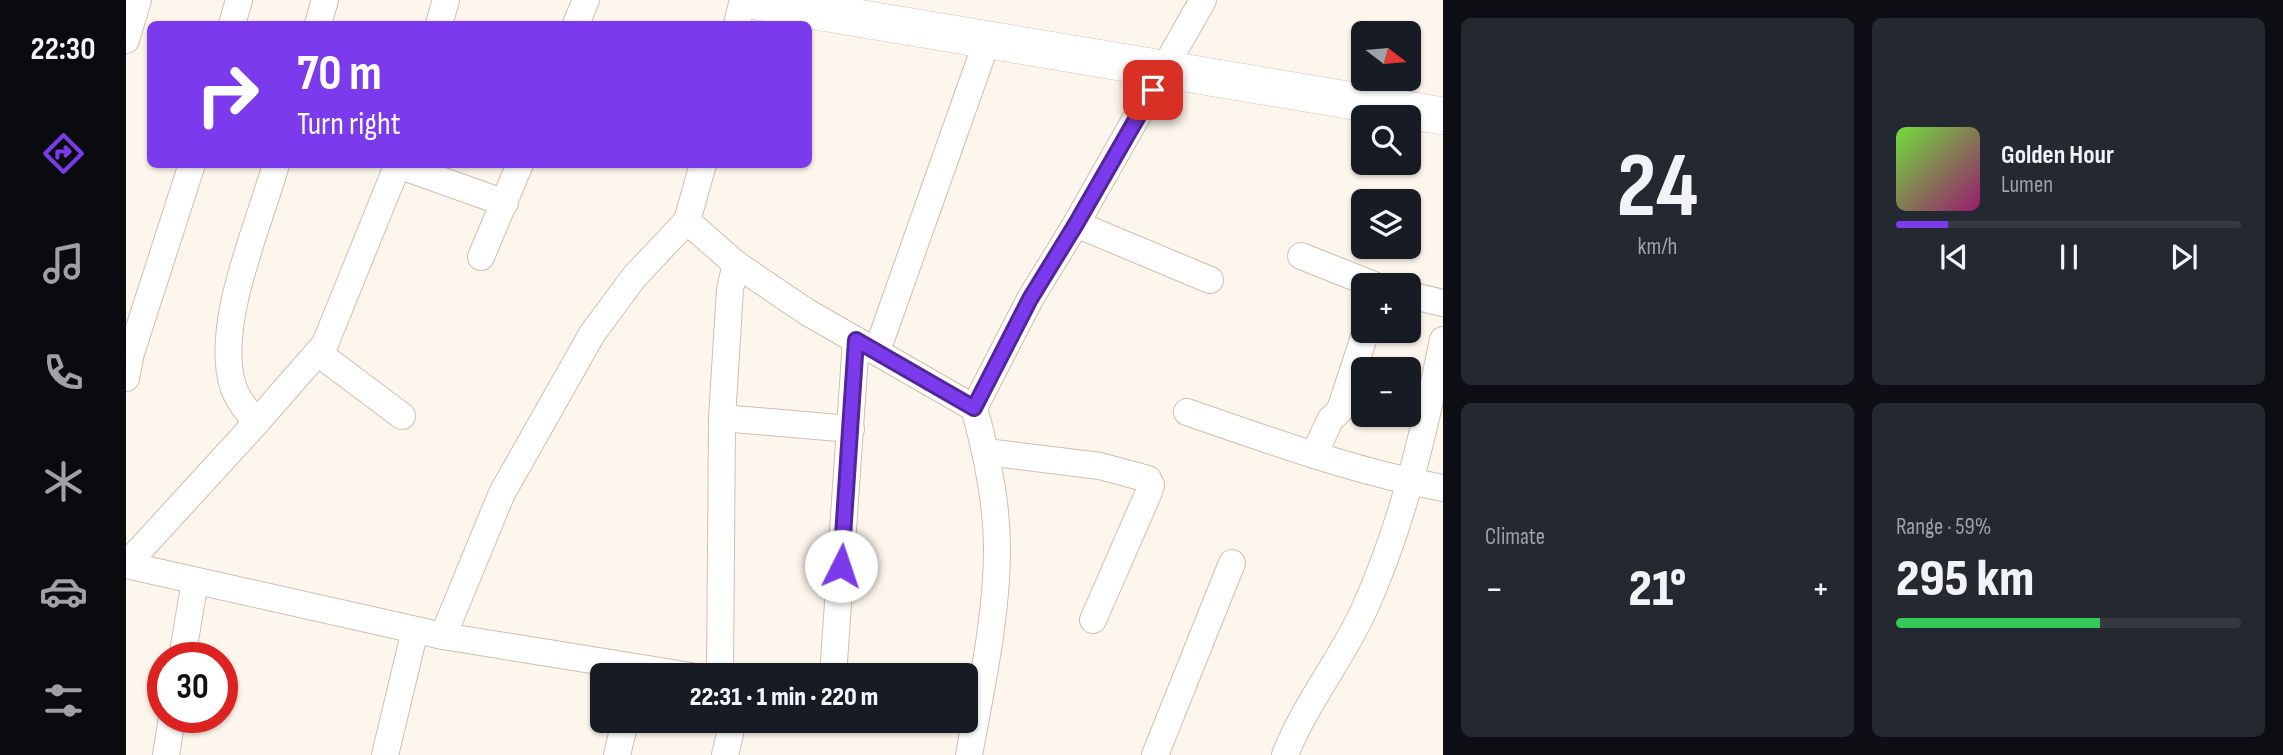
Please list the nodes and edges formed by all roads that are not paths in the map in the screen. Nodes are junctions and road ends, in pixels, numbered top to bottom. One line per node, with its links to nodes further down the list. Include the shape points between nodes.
1 (138, 0): 16 (street)
2 (239, 0): 10 (street)
3 (325, 0): 11 (street)
4 (446, 0): 12 (street)
5 (586, 0): 13 (street)
6 (743, 0): 14 (street)
7 (750, 0): 9 (street)
8 (1203, 0): 17 (street)
9 (843, 7): 15 (street)
10 (233, 21)
11 (319, 21)
12 (440, 21)
13 (577, 21)
14 (738, 21)
15 (988, 38): 17 (street); 37 (street)
16 (126, 40)
17 (1166, 68): 18 (street); 27 (street)
18 (1443, 116)
19 (191, 168): 39 (street)
20 (275, 168): 45 (street, via 234,301 228,362 233,388)
21 (397, 168): 38 (street)
22 (406, 168): 25 (street)
23 (518, 168): 25 (street)
24 (702, 168): 26 (street)
25 (505, 203): 29 (street)
26 (687, 222): 30 (street); 55 (street, via 635,276 592,334 502,493)
27 (1076, 224): 32 (street); 40 (street, via 1030,299)
28 (1301, 256): 31 (street)
29 (481, 257)
30 (736, 264): 37 (street); 43 (street, via 730,289)
31 (1351, 276)
32 (1210, 280)
33 (1421, 298): 34 (street)
34 (1443, 303)
35 (1443, 340): 44 (street)
36 (1362, 343): 48 (street, via 1340,410 1330,420)
37 (866, 346): 40 (street); 46 (street)
38 (318, 353): 42 (street); 45 (street)
39 (126, 378)
40 (974, 408): 47 (street)
41 (1187, 412): 48 (street)
42 (402, 416)
43 (722, 418): 46 (street); 57 (street)
44 (1435, 419): 49 (street)
45 (256, 423): 52 (street, via 126,565)
46 (850, 429): 58 (street)
47 (986, 452): 53 (street, via 1100,466 1148,479 1149,492); 60 (street, via 997,549 995,598)
48 (1314, 456): 49 (street)
49 (1411, 482): 50 (street); 71 (street, via 1362,614)
50 (1443, 488)
51 (1232, 563): 70 (street)
52 (195, 581): 54 (street); 56 (street)
53 (1093, 620)
54 (415, 630): 55 (street); 66 (street)
55 (443, 636): 59 (street)
56 (185, 642)
57 (720, 663)
58 (834, 663)
59 (590, 664)
60 (978, 678)
61 (170, 733): 65 (street)
62 (622, 733): 67 (street)
63 (730, 733): 68 (street)
64 (970, 733): 69 (street)
65 (166, 755)
66 (385, 755)
67 (617, 755)
68 (725, 755)
69 (969, 755)
70 (1155, 755)
71 (1285, 755)

